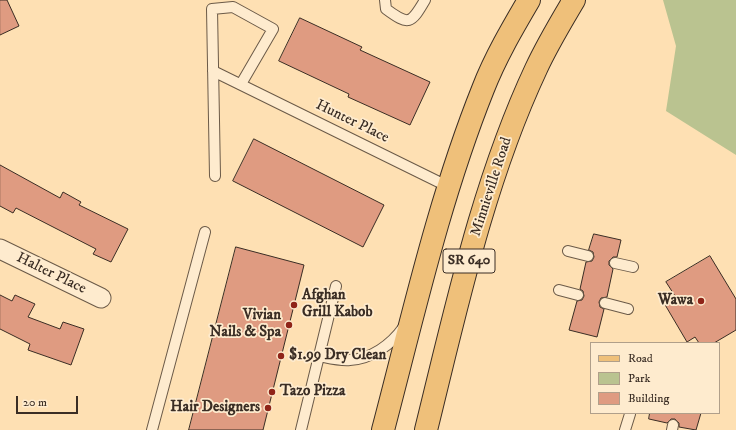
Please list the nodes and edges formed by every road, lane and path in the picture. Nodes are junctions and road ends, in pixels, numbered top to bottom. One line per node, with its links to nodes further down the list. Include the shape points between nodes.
1 (385, 0): 2 (lane, via 386,9 402,20 409,20 415,17)
2 (425, 0)
3 (529, 0): 8 (main road, SR 640, via 496,60 484,88)
4 (574, 0): 27 (main road, Minnieville Road / SR 640, via 536,68 490,189)
5 (213, 71): 6 (lane, Hunter Place); 6 (lane, via 212,9 233,7 273,29); 7 (lane)
6 (241, 84): 8 (lane, Hunter Place)
7 (215, 176)
8 (449, 187): 19 (main road, SR 640)
9 (205, 232): 24 (lane)
10 (0, 250): 18 (street, Halter Place)
11 (568, 251): 12 (lane)
12 (588, 256)
13 (615, 262): 14 (lane)
14 (633, 267)
15 (336, 286): 22 (lane)
16 (559, 290): 17 (lane)
17 (578, 296)
18 (101, 298)
19 (418, 298): 22 (lane, via 409,320 385,346 351,360); 26 (main road, SR 640)
20 (605, 303): 21 (lane)
21 (628, 309)
22 (319, 356): 25 (lane)
23 (630, 414): 28 (lane)
24 (152, 430)
25 (300, 430)
26 (383, 430)
27 (426, 430)
28 (625, 430)

